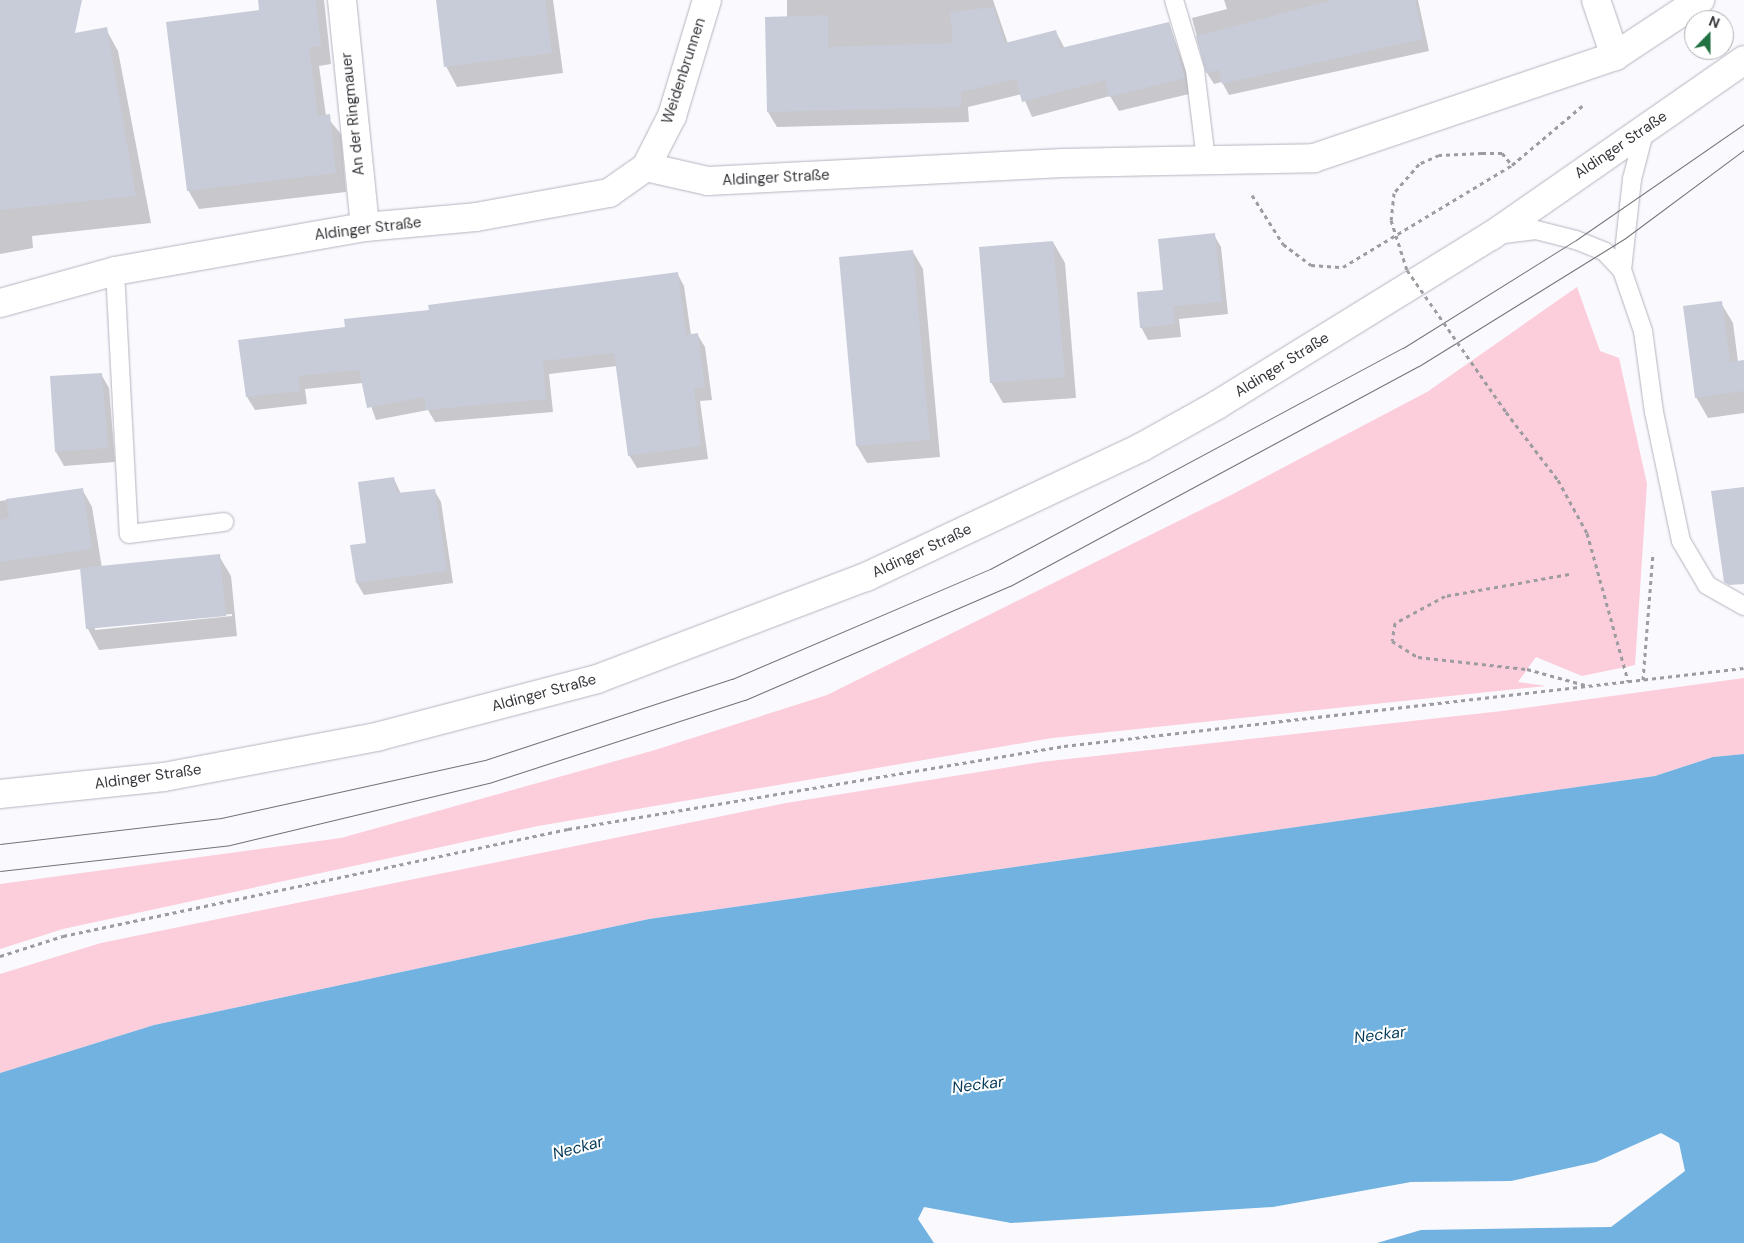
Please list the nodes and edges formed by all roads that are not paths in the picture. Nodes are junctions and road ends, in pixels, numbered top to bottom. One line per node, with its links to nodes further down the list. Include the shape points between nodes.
1 (342, 0): 11 (street, An der Ringmauer)
2 (707, 0): 10 (street, Weidenbrunnen, via 672,116)
3 (1174, 0): 9 (lane, via 1195,70)
4 (1596, 0): 6 (street)
5 (1700, 0): 6 (street, Aldinger Straße)
6 (1615, 56): 9 (street, Aldinger Straße, via 1314,158)
7 (1744, 60): 8 (street, Aldinger Straße)
8 (1645, 129): 12 (street, Aldinger Straße); 13 (lane, via 1632,179)
9 (1206, 160): 10 (street, Aldinger Straße, via 708,181)
10 (646, 168): 11 (street, Aldinger Straße, via 609,193 476,216)
11 (365, 227): 14 (street, Aldinger Straße)
12 (1491, 236): 13 (lane, via 1536,230 1576,240 1605,252); 18 (street, Aldinger Straße, via 1142,447 866,577 597,679 380,736 164,776)
13 (1622, 270): 17 (lane, via 1644,331 1654,412 1681,541 1706,585)
14 (115, 271): 15 (street, Aldinger Straße); 16 (lane, via 129,534)
15 (0, 303)
16 (224, 522)
17 (1744, 606)
18 (0, 794)

